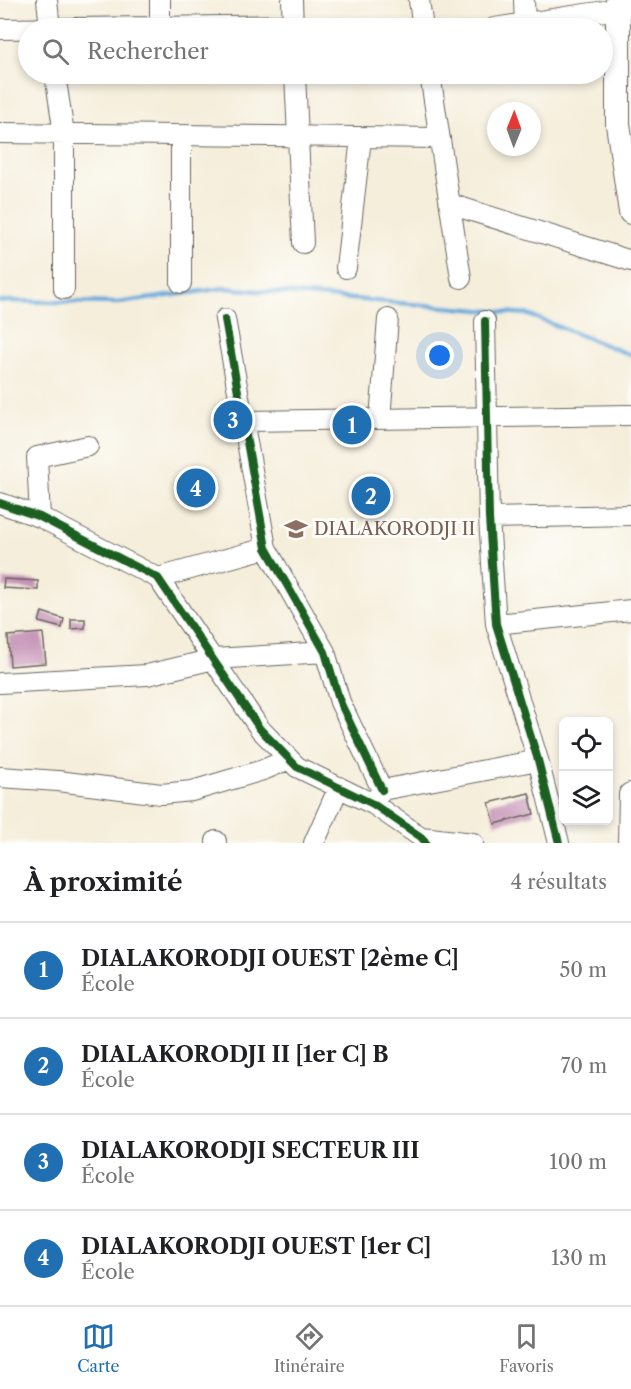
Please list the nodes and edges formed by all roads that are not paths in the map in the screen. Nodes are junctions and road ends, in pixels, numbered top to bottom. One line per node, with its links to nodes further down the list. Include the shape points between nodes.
1 (47, 0): 7 (street)
2 (160, 0): 8 (street)
3 (292, 0): 9 (street)
4 (418, 0): 10 (street)
5 (524, 0): 11 (street)
6 (618, 5): 12 (street); 25 (main road, via 618,124)
7 (48, 18)
8 (160, 18)
9 (293, 18)
10 (421, 18)
11 (525, 18)
12 (554, 18)
13 (0, 29): 14 (street)
14 (18, 29)
15 (57, 84): 19 (street)
16 (295, 84): 21 (street)
17 (432, 84): 23 (street)
18 (0, 133): 19 (street)
19 (64, 134): 20 (street); 31 (street)
20 (181, 136): 21 (street); 30 (street)
21 (298, 137): 22 (street); 26 (street)
22 (361, 138): 23 (street); 28 (street)
23 (440, 138): 24 (street)
24 (450, 204): 27 (street); 29 (street)
25 (631, 212)
26 (303, 243)
27 (631, 261)
28 (346, 268)
29 (461, 278)
30 (181, 283)
31 (64, 289)
32 (225, 319): 38 (street)
33 (388, 319): 37 (street)
34 (485, 321): 36 (street)
35 (631, 415): 36 (street)
36 (487, 417): 37 (street); 43 (street)
37 (380, 419): 38 (street)
38 (243, 421): 44 (street)
39 (88, 446): 42 (street, via 37,457)
40 (0, 503): 42 (street)
41 (631, 515): 43 (street)
42 (40, 517): 45 (street)
43 (489, 518): 47 (street)
44 (266, 548): 45 (street); 48 (street)
45 (158, 578): 49 (street)
46 (631, 610): 47 (street)
47 (496, 624): 52 (street)
48 (325, 652): 49 (street); 56 (street)
49 (214, 659): 50 (street, via 147,675); 51 (street, via 260,729)
50 (0, 683)
51 (290, 759): 53 (street, via 192,791 161,794 58,780); 54 (street, via 297,767)
52 (538, 760): 56 (street); 60 (street)
53 (0, 777)
54 (339, 787): 56 (street); 58 (street)
55 (631, 795): 61 (main road)
56 (377, 797): 57 (street)
57 (424, 840): 59 (street)
58 (314, 843)
59 (473, 843)
60 (559, 843)
61 (630, 843)

